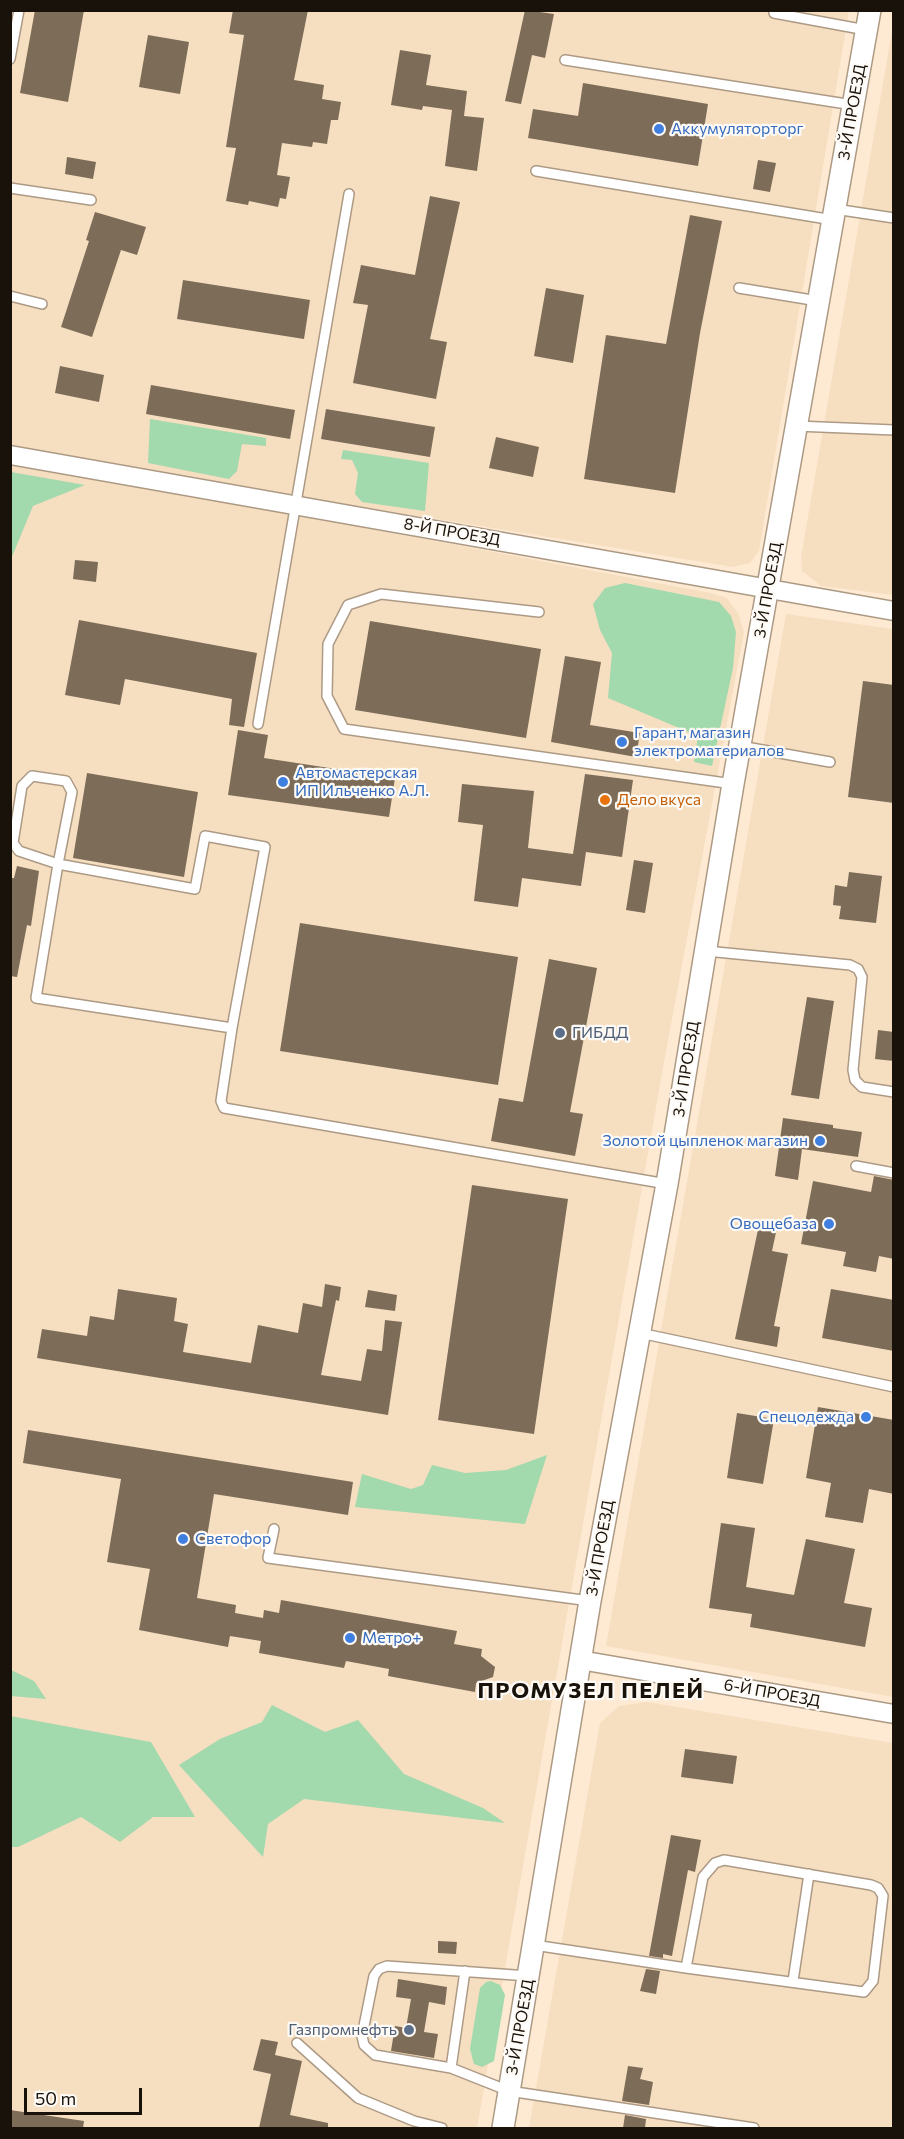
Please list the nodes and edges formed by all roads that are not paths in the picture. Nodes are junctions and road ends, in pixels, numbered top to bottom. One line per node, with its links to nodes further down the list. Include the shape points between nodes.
1 (19, 10): 4 (lane)
2 (774, 14): 3 (lane)
3 (868, 20): 6 (street, 3-Й ПРОЕЗД)
4 (10, 59)
5 (565, 60): 6 (lane)
6 (853, 105): 11 (street, 3-Й ПРОЕЗД)
7 (536, 171): 11 (lane)
8 (10, 188): 10 (lane)
9 (349, 194): 20 (lane)
10 (91, 200)
11 (834, 214): 12 (lane); 15 (street, 3-Й ПРОЕЗД)
12 (894, 218)
13 (739, 288): 15 (lane)
14 (10, 296): 16 (lane)
15 (818, 301): 17 (street, 3-Й ПРОЕЗД)
16 (42, 304)
17 (796, 426): 18 (lane); 21 (street, 3-Й ПРОЕЗД)
18 (894, 430)
19 (10, 455): 20 (street, 8-Й ПРОЕЗД)
20 (297, 504): 21 (street, 8-Й ПРОЕЗД); 24 (lane)
21 (768, 591): 22 (street, 8-Й ПРОЕЗД); 25 (street, 3-Й ПРОЕЗД)
22 (894, 611)
23 (539, 612): 27 (lane, via 381,594 348,605 328,644 327,696 344,729)
24 (258, 724)
25 (740, 746): 26 (lane); 27 (street, 3-Й ПРОЕЗД)
26 (830, 762)
27 (734, 784): 29 (street, 3-Й ПРОЕЗД)
28 (58, 864): 28 (lane, via 72,792 66,781 32,776 22,786 13,843 19,851); 30 (lane, via 36,998); 30 (lane, via 195,889 205,836 265,847)
29 (706, 951): 31 (lane, via 850,965 858,969 862,977 855,1080 862,1087); 34 (street, 3-Й ПРОЕЗД)
30 (232, 1028): 34 (lane, via 221,1101 224,1108)
31 (894, 1092)
32 (856, 1166): 33 (lane)
33 (894, 1173)
34 (667, 1184): 35 (street, 3-Й ПРОЕЗД)
35 (640, 1333): 36 (lane); 38 (street, 3-Й ПРОЕЗД)
36 (894, 1387)
37 (274, 1529): 38 (lane, via 268,1558)
38 (590, 1601): 39 (street, 3-Й ПРОЕЗД)
39 (580, 1660): 40 (street, 6-Й ПРОЕЗД); 42 (street, 3-Й ПРОЕЗД)
40 (894, 1714)
41 (809, 1874): 43 (lane, via 724,1860 715,1863 703,1877); 46 (lane); 46 (lane, via 871,1885 883,1896 873,1981 864,1992)
42 (534, 1945): 43 (lane); 45 (street, 3-Й ПРОЕЗД)
43 (686, 1968): 46 (lane)
44 (465, 1971): 45 (lane); 48 (lane); 48 (lane, via 387,1966 379,1970 374,1976 362,2036 375,2055)
45 (529, 1976): 49 (street, 3-Й ПРОЕЗД)
46 (793, 1981)
47 (297, 2043): 50 (lane, via 358,2098)
48 (451, 2068): 49 (lane)
49 (509, 2091): 51 (street, 3-Й ПРОЕЗД); 52 (lane)
50 (442, 2128)
51 (502, 2128)
52 (754, 2128)

